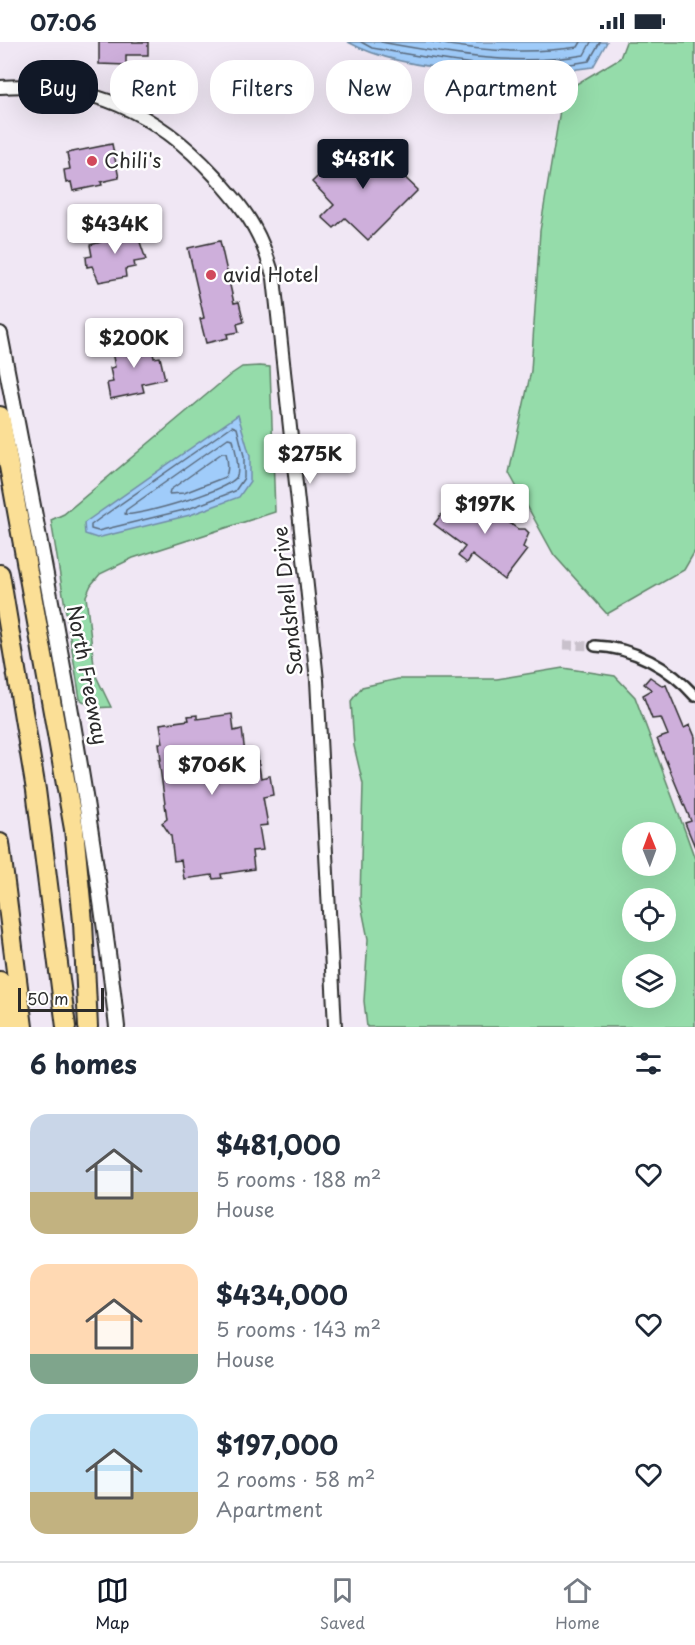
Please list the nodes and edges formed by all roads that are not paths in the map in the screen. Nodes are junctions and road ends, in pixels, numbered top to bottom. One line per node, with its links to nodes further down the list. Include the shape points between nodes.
1 (1, 87): 15 (street, Sandshell Drive, via 75,90 146,116 200,160 232,195 257,232 274,278 317,680)
2 (0, 334): 14 (main road, North Freeway, via 87,797)
3 (0, 416): 13 (highway, via 74,828)
4 (0, 574): 5 (highway)
5 (3, 597): 12 (highway, via 36,790)
6 (595, 646): 7 (street, via 651,661 675,675)
7 (695, 696)
8 (0, 843): 11 (highway)
9 (0, 981): 10 (highway)
10 (5, 1027)
11 (23, 1027)
12 (66, 1027)
13 (88, 1027)
14 (117, 1027)
15 (335, 1027)

